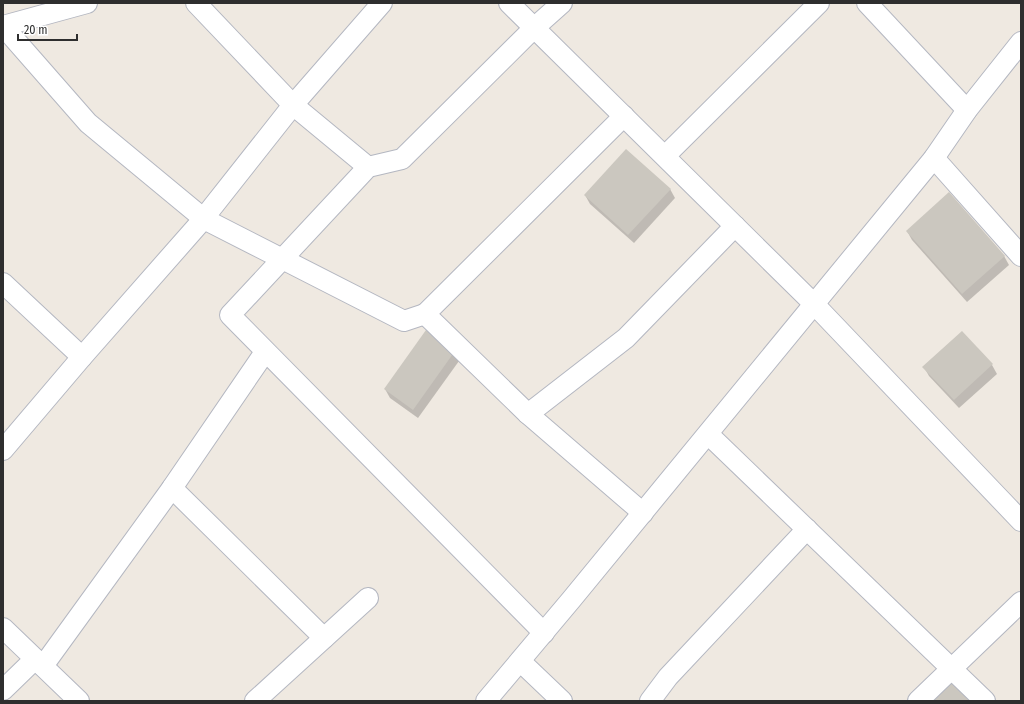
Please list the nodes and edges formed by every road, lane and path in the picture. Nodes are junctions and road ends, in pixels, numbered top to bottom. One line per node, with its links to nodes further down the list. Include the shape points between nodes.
1 (87, 3): 8 (street)
2 (196, 3): 11 (street)
3 (382, 3): 11 (street)
4 (509, 3): 9 (street)
5 (562, 3): 9 (street)
6 (819, 3): 14 (street)
7 (867, 3): 12 (street)
8 (3, 26): 17 (street, via 88,123)
9 (534, 28): 13 (street); 16 (street, via 402,159)
10 (1021, 42): 12 (street)
11 (293, 105): 16 (street); 17 (street)
12 (967, 110): 15 (street)
13 (624, 116): 14 (street); 23 (street)
14 (665, 156): 18 (street)
15 (934, 158): 19 (street); 22 (street)
16 (368, 167): 20 (street)
17 (204, 219): 20 (street); 25 (street)
18 (735, 226): 22 (street); 26 (street, via 626,338)
19 (1021, 256)
20 (282, 258): 23 (street, via 404,321); 24 (street, via 230,316)
21 (3, 284): 25 (street)
22 (814, 304): 27 (street); 31 (street)
23 (425, 314): 26 (street)
24 (265, 352): 29 (street); 36 (street)
25 (82, 357): 28 (street)
26 (528, 414): 30 (street)
27 (708, 434): 30 (street); 32 (street)
28 (3, 450)
29 (172, 488): 37 (street); 39 (street)
30 (643, 513): 36 (street)
31 (1021, 521)
32 (807, 529): 40 (street); 46 (street, via 668,677)
33 (368, 598): 37 (street)
34 (1021, 602): 40 (street)
35 (3, 628): 39 (street)
36 (544, 633): 38 (street)
37 (324, 638): 43 (street)
38 (520, 661): 44 (street); 45 (street)
39 (39, 662): 41 (street); 42 (street)
40 (952, 667): 47 (street); 48 (street)
41 (3, 690)
42 (79, 701)
43 (255, 701)
44 (486, 701)
45 (562, 701)
46 (650, 701)
47 (918, 701)
48 (986, 701)

